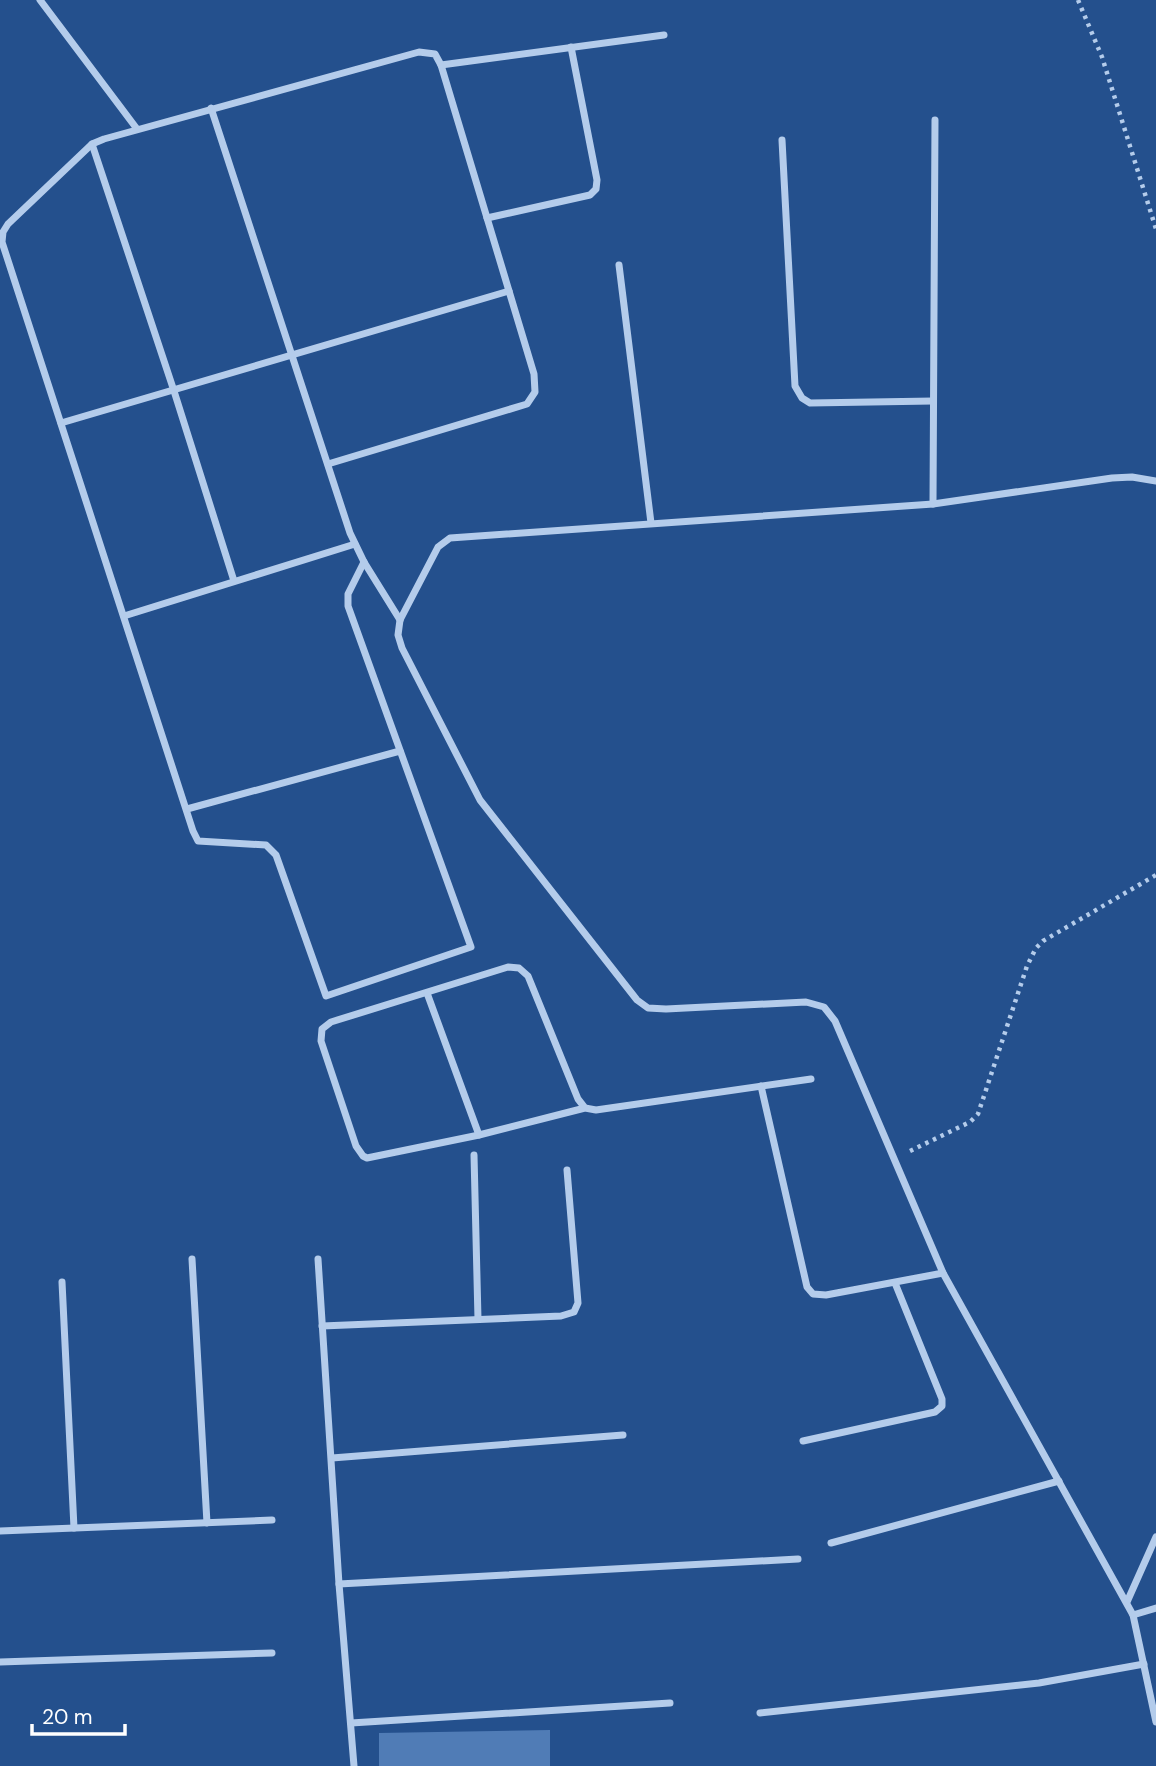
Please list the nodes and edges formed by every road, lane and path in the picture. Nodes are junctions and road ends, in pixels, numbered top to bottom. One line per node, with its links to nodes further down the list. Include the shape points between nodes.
1 (40, 0): 8 (street)
2 (1077, 0): 12 (path, via 1102,57)
3 (664, 35): 4 (street)
4 (571, 47): 5 (street); 11 (street, via 596,189 590,195)
5 (441, 65): 6 (street, via 435,54 419,52); 11 (street)
6 (211, 108): 8 (street); 15 (street)
7 (934, 120): 17 (street)
8 (137, 129): 10 (street)
9 (782, 140): 17 (street, via 795,386 810,403)
10 (92, 144): 16 (street); 18 (street, via 3,232 2,242)
11 (487, 218): 14 (street)
12 (1156, 229)
13 (619, 265): 22 (street)
14 (509, 291): 15 (street); 19 (street, via 534,374 535,392 527,404)
15 (292, 356): 16 (street); 19 (street)
16 (174, 391): 18 (street); 25 (street)
17 (933, 401): 21 (street)
18 (61, 423): 26 (street)
19 (328, 464): 23 (street)
20 (1156, 481): 21 (street, via 1112,478)
21 (933, 504): 22 (street)
22 (651, 523): 27 (street, via 450,538 438,547)
23 (355, 544): 24 (street); 25 (street)
24 (364, 562): 27 (street); 28 (street, via 348,594 348,606)
25 (234, 581): 26 (street)
26 (124, 615): 29 (street)
27 (400, 620): 37 (street, via 402,648 480,800 637,1000 648,1008 666,1009 806,1002 824,1007 835,1021)
28 (400, 751): 29 (street); 29 (street, via 471,947 326,996 275,855 266,845 198,841)
29 (187, 810)
30 (1156, 875): 37 (path, via 1035,948 978,1114)
31 (427, 993): 34 (street, via 508,967 519,968 528,976); 35 (street); 35 (street, via 331,1022 322,1029 321,1041 356,1146 363,1156 377,1157)
32 (811, 1079): 33 (street)
33 (761, 1086): 34 (street); 43 (street, via 807,1287 813,1294 826,1296)
34 (585, 1108): 35 (street)
35 (479, 1135)
36 (474, 1155): 44 (street)
37 (894, 1159): 41 (street)
38 (566, 1170): 44 (street, via 578,1303 574,1312)
39 (192, 1259): 51 (street)
40 (318, 1259): 45 (street)
41 (943, 1273): 43 (street); 49 (street)
42 (62, 1282): 52 (street)
43 (895, 1283): 47 (street, via 942,1406 935,1412)
44 (478, 1320): 45 (street)
45 (322, 1326): 48 (street)
46 (624, 1435): 48 (street)
47 (803, 1441)
48 (332, 1458): 57 (street)
49 (1059, 1481): 55 (street); 58 (street)
50 (272, 1520): 51 (street)
51 (207, 1523): 52 (street)
52 (74, 1528): 53 (street)
53 (0, 1531)
54 (1156, 1537): 58 (street)
55 (831, 1543)
56 (798, 1559): 57 (street)
57 (339, 1584): 67 (street)
58 (1127, 1602): 60 (street)
59 (1156, 1608): 60 (street)
60 (1133, 1615): 63 (street)
61 (272, 1653): 62 (street)
62 (0, 1662)
63 (1144, 1664): 65 (street, via 1039,1683); 66 (street)
64 (670, 1703): 67 (street)
65 (760, 1713)
66 (1156, 1722)
67 (351, 1723): 68 (street)
68 (354, 1766)

